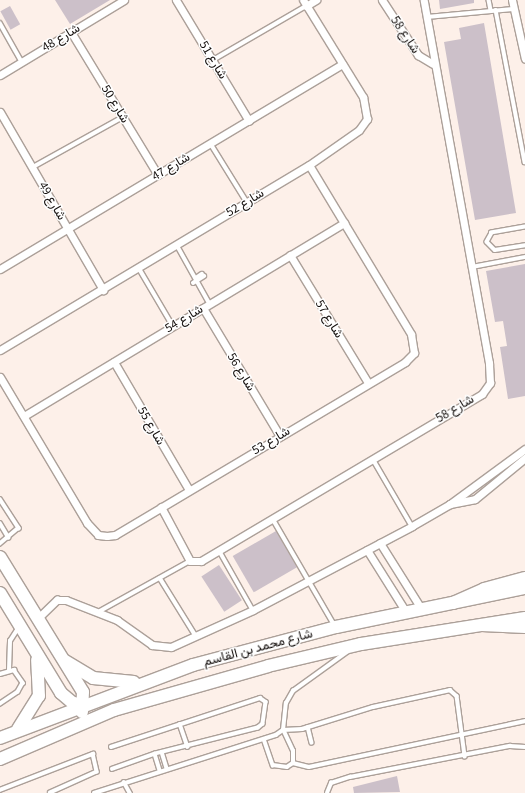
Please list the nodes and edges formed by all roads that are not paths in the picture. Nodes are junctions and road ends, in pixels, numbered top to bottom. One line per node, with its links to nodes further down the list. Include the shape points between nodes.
1 (123, 0): 15 (street, شارع 48)
2 (176, 0): 19 (street, شارع 51)
3 (316, 0): 9 (street)
4 (382, 0): 22 (street, شارع 58, via 418,55)
5 (424, 0): 13 (street, شارع 58)
6 (489, 0): 11 (lane)
7 (512, 0): 10 (street)
8 (517, 0): 10 (street)
9 (305, 3): 19 (lane); 21 (street, شارع 52)
10 (515, 8): 12 (lane); 16 (street)
11 (491, 10): 12 (lane); 13 (lane)
12 (496, 10): 28 (lane)
13 (427, 17): 22 (street, شارع 58)
14 (0, 23): 20 (lane)
15 (71, 32): 20 (street, شارع 48); 25 (street, شارع 50)
16 (522, 32): 17 (street)
17 (524, 48): 18 (street)
18 (525, 59)
19 (213, 60): 26 (street, شارع 51)
20 (22, 62): 23 (street, شارع 48)
21 (342, 64): 26 (street, شارع 47); 29 (street, شارع 52, via 363,97 367,119 359,130)
22 (433, 64): 40 (street, شارع 58)
23 (0, 75)
24 (0, 112): 30 (street, شارع 49)
25 (123, 117): 30 (lane); 31 (street, شارع 50)
26 (249, 121): 27 (street, شارع 47)
27 (211, 144): 31 (street, شارع 47); 32 (lane)
28 (525, 162)
29 (309, 165): 32 (street, شارع 52); 33 (street, شارع 53)
30 (33, 167): 35 (street, شارع 49)
31 (158, 175): 35 (street, شارع 47)
32 (247, 202): 36 (street, شارع 52)
33 (344, 223): 38 (street, شارع 54); 52 (street, شارع 53, via 414,344 414,353 405,362)
34 (525, 227): 37 (lane, via 492,233 487,242 495,250)
35 (68, 228): 42 (street, شارع 47); 45 (street, شارع 49)
36 (177, 245): 41 (street, شارع 52); 44 (lane)
37 (525, 246)
38 (290, 256): 46 (street, شارع 54); 52 (street, شارع 57)
39 (525, 257): 40 (lane)
40 (472, 267): 57 (street, شارع 58, via 490,383 482,394)
41 (139, 268): 45 (street, شارع 52); 48 (lane)
42 (0, 269)
43 (203, 275): 44 (lane)
44 (195, 281): 46 (lane)
45 (103, 290): 49 (street, شارع 52)
46 (210, 304): 47 (street, شارع 54)
47 (203, 308): 48 (street, شارع 54); 54 (street, شارع 56)
48 (173, 326): 50 (street, شارع 54)
49 (0, 350)
50 (114, 362): 53 (street, شارع 54); 58 (street, شارع 55)
51 (0, 377): 53 (street, شارع 53)
52 (368, 383): 54 (street, شارع 53)
53 (24, 416): 61 (street, شارع 53, via 87,523 98,535 115,535)
54 (280, 436): 58 (street, شارع 53)
55 (525, 449): 60 (street)
56 (525, 458): 60 (street, via 475,498)
57 (373, 459): 62 (street, شارع 58); 64 (lane)
58 (189, 490): 61 (street, شارع 53)
59 (0, 499): 65 (lane, via 19,526 18,532)
60 (450, 504): 64 (street)
61 (161, 507): 71 (street)
62 (272, 518): 68 (street, شارع 58); 74 (lane)
63 (0, 523): 65 (lane)
64 (412, 526): 66 (street)
65 (9, 538): 67 (lane)
66 (380, 543): 69 (street); 79 (street)
67 (0, 544)
68 (219, 550): 71 (street, شارع 58, via 201,561); 78 (lane)
69 (366, 550): 74 (street); 81 (street)
70 (0, 557): 83 (main road)
71 (190, 561): 72 (lane)
72 (160, 578): 80 (lane); 88 (lane)
73 (525, 578): 77 (main road, via 484,589)
74 (308, 580): 78 (street); 86 (lane)
75 (525, 588): 77 (main road, شارع محمد بن القاسم)
76 (0, 593): 85 (main road)
77 (453, 603): 79 (main road, شارع محمد بن القاسم)
78 (253, 610): 88 (street)
79 (422, 610): 81 (main road, شارع محمد بن القاسم)
80 (100, 611): 83 (street, via 60,599); 88 (street, via 158,647 171,647)
81 (406, 612): 86 (main road, شارع محمد بن القاسم)
82 (525, 618): 84 (main road, شارع محمد بن القاسم)
83 (37, 619): 91 (main road)
84 (482, 625): 87 (main road); 89 (main road, شارع محمد بن القاسم)
85 (19, 626): 90 (main road); 92 (lane, via 10,641)
86 (336, 627): 94 (main road, شارع محمد بن القاسم)
87 (525, 627)
88 (196, 636)
89 (362, 644): 97 (main road, شارع محمد بن القاسم); 103 (lane, via 293,691 286,703)
90 (36, 655): 96 (main road, via 61,693 73,703); 102 (main road, via 39,696 33,711)
91 (61, 659): 94 (main road, via 106,681); 96 (main road, via 83,692)
92 (9, 670): 93 (lane); 95 (lane, via 20,674 22,687)
93 (0, 674)
94 (149, 680): 96 (main road, شارع محمد بن القاسم)
95 (0, 704)
96 (84, 704): 97 (main road, via 97,710); 101 (main road, via 78,719); 102 (main road, شارع محمد بن القاسم)
97 (114, 710): 101 (main road, شارع محمد بن القاسم)
98 (525, 721): 104 (lane)
99 (180, 724): 108 (lane); 109 (lane); 109 (lane, via 260,698 266,702 263,724 258,728)
100 (308, 727): 103 (lane); 104 (lane, via 347,714 447,690 457,696); 107 (lane)
101 (69, 729): 114 (main road, شارع محمد بن القاسم)
102 (17, 730): 105 (main road, شارع محمد بن القاسم)
103 (283, 730): 106 (lane); 115 (lane, via 293,751)
104 (463, 733): 113 (lane); 115 (lane, via 309,767)
105 (0, 738)
106 (264, 738): 115 (lane, via 273,765 283,768); 116 (lane)
107 (312, 743)
108 (111, 747)
109 (188, 747): 111 (lane)
110 (525, 747): 113 (lane, via 510,746)
111 (162, 752): 112 (lane); 116 (lane)
112 (155, 754): 117 (lane); 118 (lane)
113 (465, 756): 125 (lane, via 350,777 331,783)
114 (0, 758)
115 (293, 763)
116 (167, 768): 118 (lane)
117 (113, 769)
118 (160, 770): 119 (lane)
119 (124, 782): 121 (lane); 124 (lane)
120 (0, 790): 122 (lane, via 93,754 97,772)
121 (100, 792): 123 (lane)
122 (50, 793)
123 (94, 793)
124 (130, 793)
125 (327, 793)

